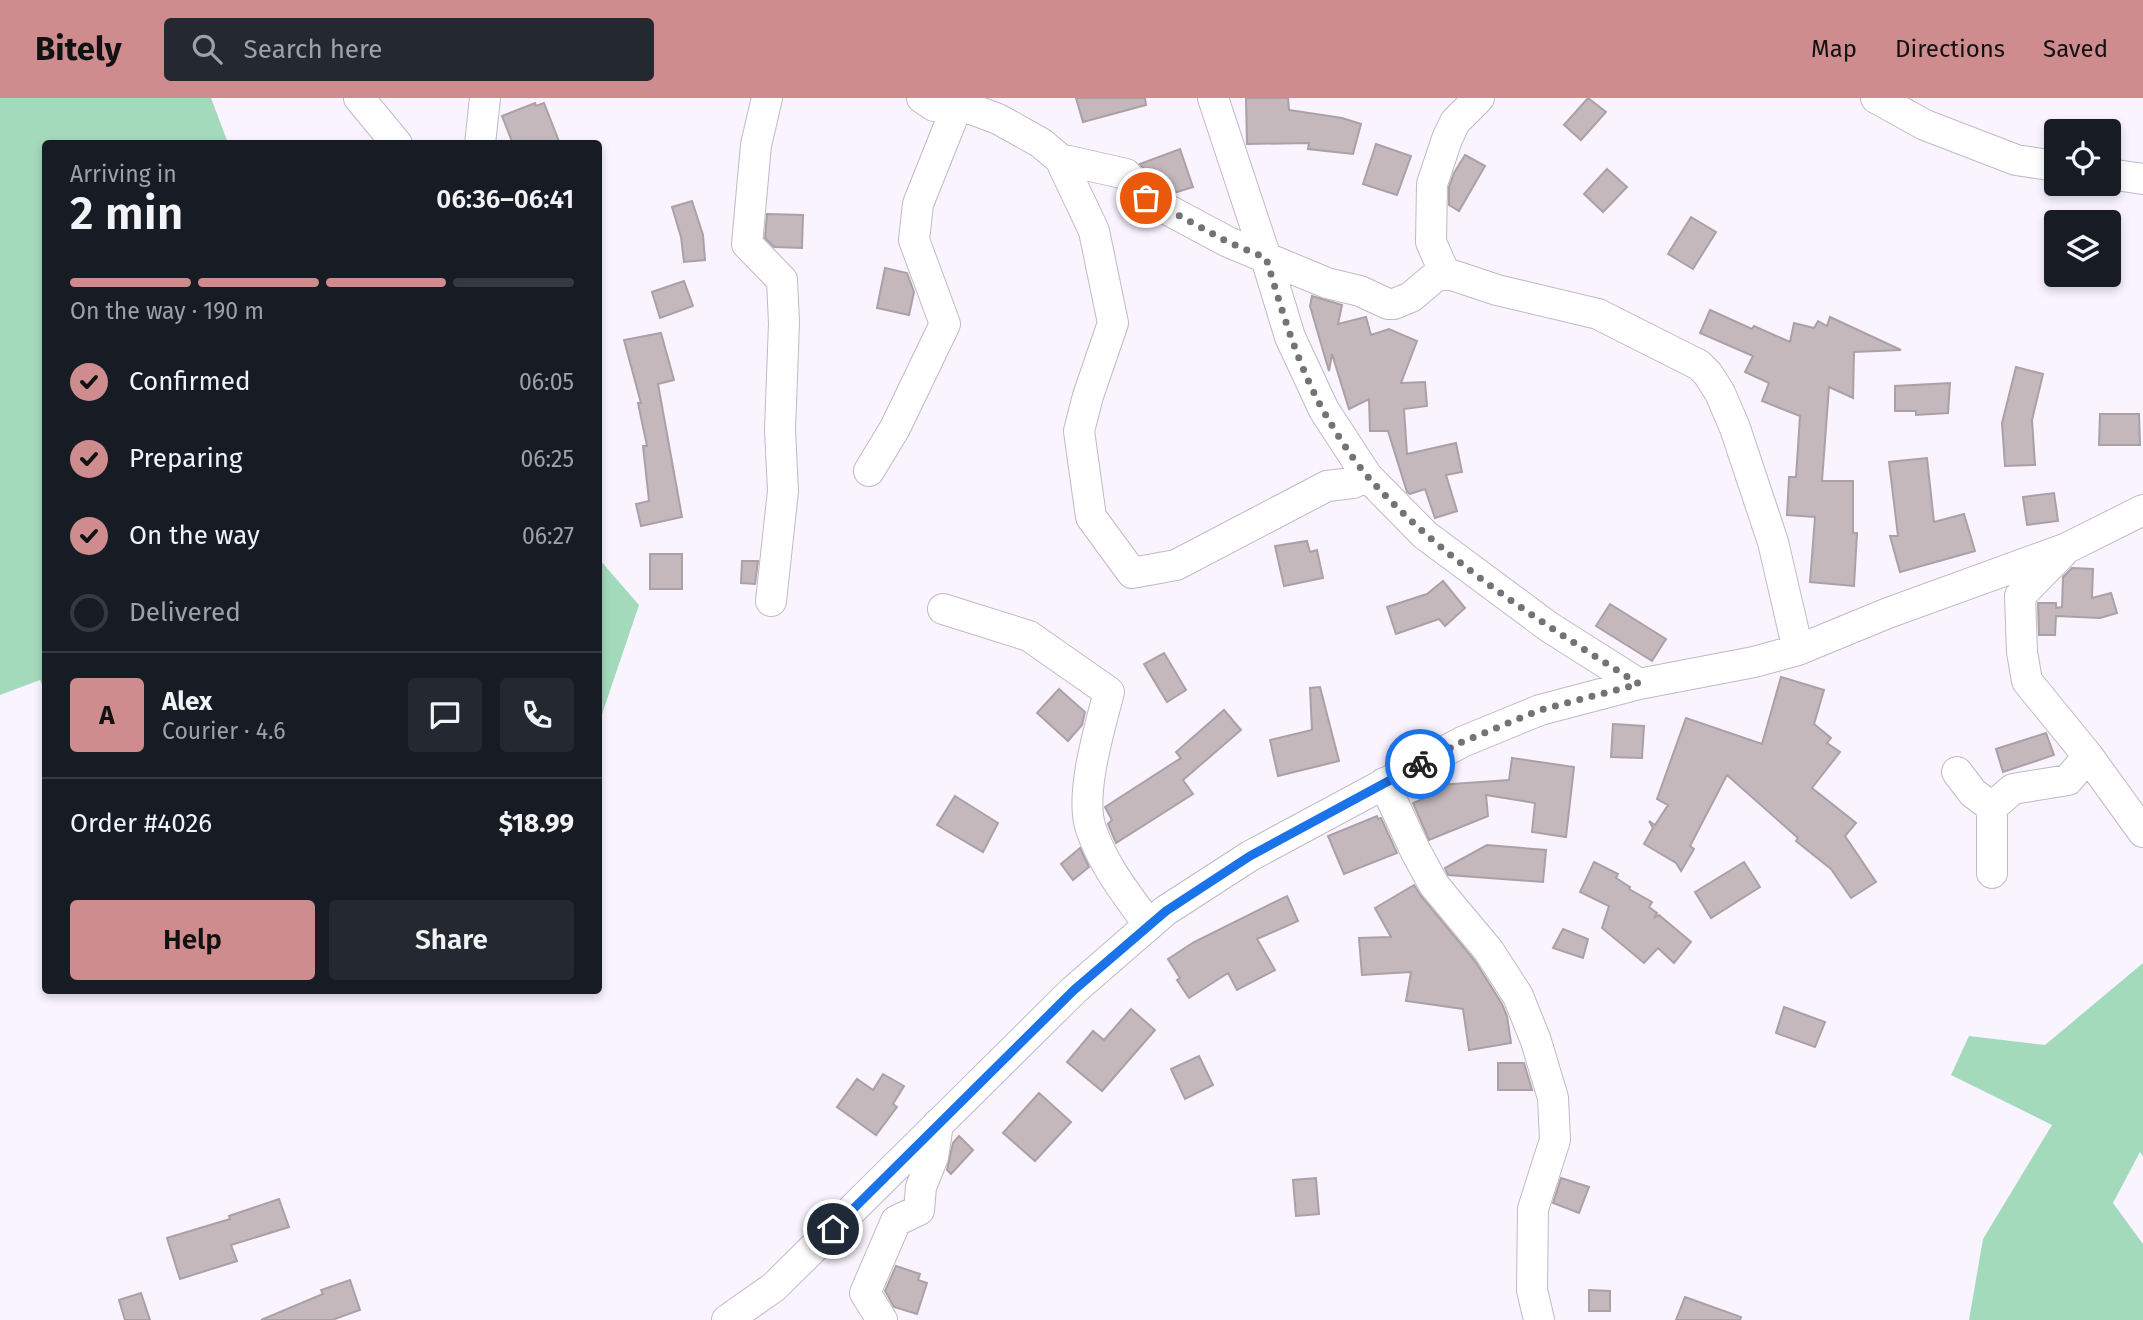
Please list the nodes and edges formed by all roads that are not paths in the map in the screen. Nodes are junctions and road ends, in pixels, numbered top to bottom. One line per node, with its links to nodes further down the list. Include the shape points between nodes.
1 (359, 98): 9 (street)
2 (485, 98): 10 (street)
3 (767, 98): 21 (street, via 756,145 747,244 782,281 783,491)
4 (922, 98): 8 (street, via 934,106)
5 (1213, 98): 15 (street)
6 (1479, 98): 16 (street, via 1455,122 1432,184 1432,242)
7 (1876, 98): 12 (street, via 1925,125 2016,160)
8 (958, 104): 11 (street, via 998,119); 17 (street, via 918,204 914,240 946,324)
9 (394, 140)
10 (480, 140)
11 (1060, 159): 15 (street, via 1126,174 1146,198); 18 (street, via 1094,231 1113,323 1079,431 1091,517 1132,573 1176,565 1327,486)
12 (2044, 164)
13 (2121, 176): 14 (street)
14 (2143, 179)
15 (1266, 258): 16 (street, via 1388,304 1411,297 1437,275); 18 (street, via 1290,337 1324,411)
16 (1445, 274): 23 (street, via 1598,314 1709,374 1735,428 1773,542)
17 (869, 471)
18 (1367, 476): 24 (street, via 1425,535 1549,627)
19 (2143, 510): 20 (street)
20 (2067, 548): 23 (street); 25 (street, via 2020,596 2022,652 2027,681)
21 (771, 601)
22 (943, 609): 31 (street, via 1029,636 1109,692 1088,797 1090,828 1115,878)
23 (1798, 650): 24 (street)
24 (1639, 684): 27 (street, via 1540,710 1462,742)
25 (2088, 756): 28 (street, via 2068,780 2014,789); 29 (street)
26 (1957, 772): 28 (street, via 1973,793)
27 (1384, 783): 31 (street, via 1250,856); 35 (street, via 1434,885 1489,951 1518,996 1553,1098 1555,1140 1533,1209 1532,1290)
28 (1992, 807): 30 (street)
29 (2143, 832)
30 (1992, 873)
31 (1149, 925): 32 (street, via 1074,990)
32 (938, 1124): 33 (street, via 774,1287); 34 (street, via 919,1210 896,1221 865,1293)
33 (727, 1320)
34 (882, 1320)
35 (1539, 1320)

